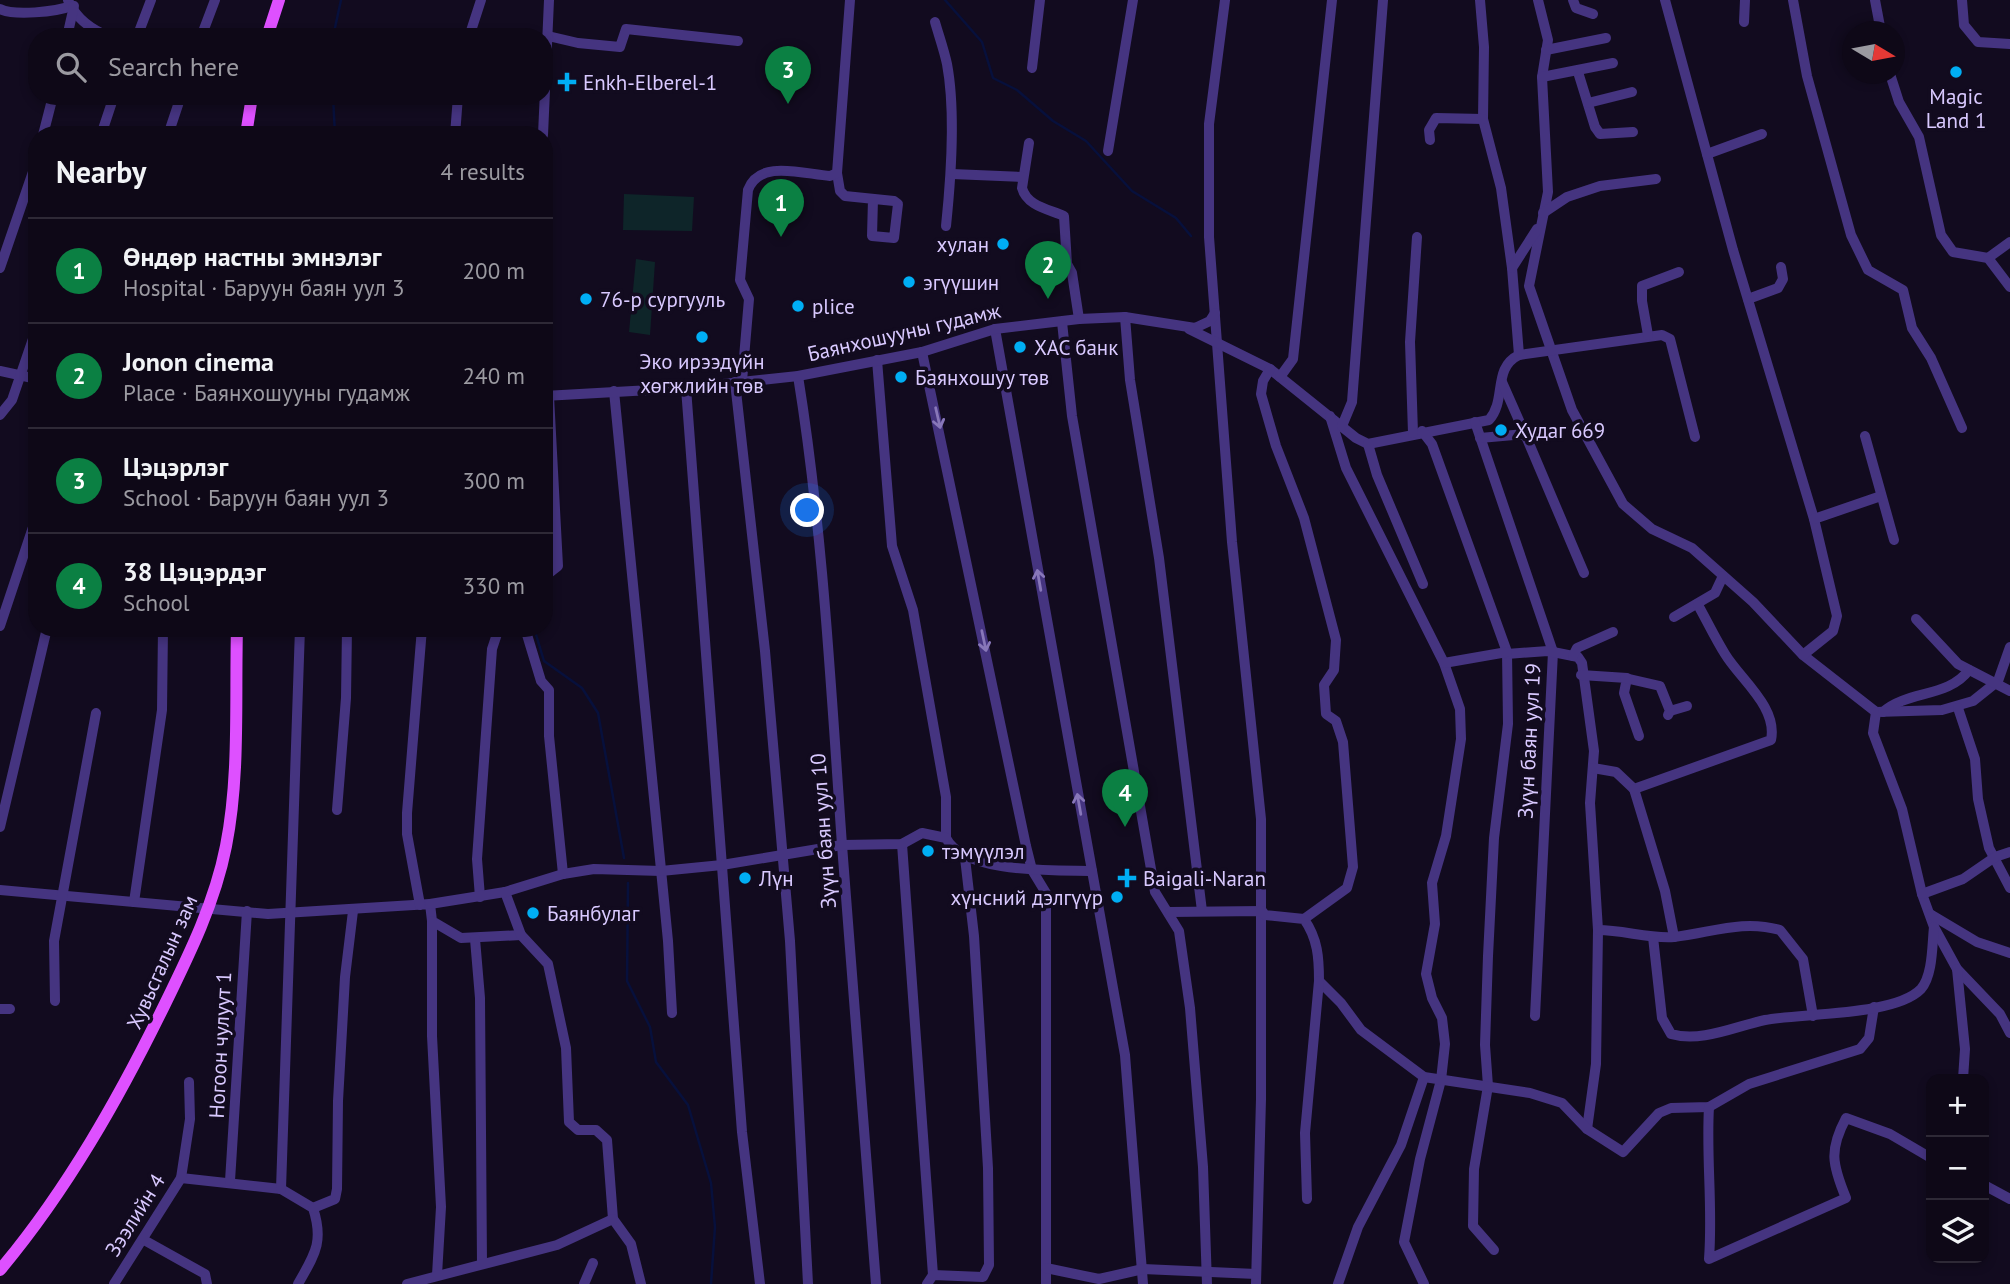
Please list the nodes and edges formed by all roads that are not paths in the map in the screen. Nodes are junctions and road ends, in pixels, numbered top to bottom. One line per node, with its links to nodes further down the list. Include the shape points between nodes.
1 (151, 0): 29 (street)
2 (215, 0): 30 (street)
3 (279, 0): 31 (main road)
4 (481, 0): 32 (street)
5 (549, 0): 33 (street)
6 (850, 0): 66 (street)
7 (1040, 0): 41 (street)
8 (1133, 0): 64 (street)
9 (1226, 0): 83 (street, via 1209,124 1209,237)
10 (1332, 0): 100 (street, via 1293,359)
11 (1383, 0): 110 (street, via 1352,402)
12 (1480, 0): 53 (street)
13 (1538, 0): 39 (street, via 1548,40)
14 (1573, 0): 23 (street, via 1576,8)
15 (1665, 0): 65 (street)
16 (1745, 0): 26 (street)
17 (1793, 0): 111 (street, via 1807,76 1851,235 1868,270 1903,290 1912,328 1931,358)
18 (1875, 0): 24 (street)
19 (1962, 0): 36 (street, via 1964,25)
20 (1967, 0): 36 (street)
21 (72, 4): 22 (street, via 60,11); 27 (street); 28 (street)
22 (0, 9)
23 (1593, 13)
24 (1879, 21)
25 (935, 22): 67 (street, via 947,64)
26 (1744, 22)
27 (68, 28)
28 (92, 28)
29 (140, 28)
30 (204, 28)
31 (270, 28)
32 (472, 28)
33 (548, 28)
34 (553, 37): 37 (street, via 620,47 626,29)
35 (1606, 38): 39 (street)
36 (1975, 38): 38 (street, via 1978,43)
37 (738, 40)
38 (2010, 44)
39 (1546, 50): 43 (street)
40 (1613, 63): 42 (street)
41 (1032, 68)
42 (1578, 72): 43 (street); 46 (street)
43 (1542, 77): 72 (street, via 1548,192)
44 (1893, 84): 76 (street, via 1920,136 1941,235 1953,252)
45 (1632, 92): 46 (street)
46 (1588, 103): 60 (street, via 1600,134)
47 (51, 105): 54 (street)
48 (111, 105): 55 (street)
49 (178, 105): 56 (street)
50 (251, 105): 57 (main road)
51 (457, 105): 58 (street)
52 (544, 105): 59 (street)
53 (1483, 119): 62 (street, via 1436,118 1429,130); 79 (street, via 1501,188)
54 (45, 126)
55 (104, 126)
56 (171, 126)
57 (247, 126)
58 (456, 126)
59 (543, 126)
60 (1633, 132)
61 (1762, 134): 65 (street)
62 (1430, 140)
63 (1029, 143): 68 (street)
64 (1108, 151)
65 (1707, 154): 82 (street)
66 (837, 173): 71 (street, via 845,196); 103 (street, Зүүн баян уул 10, via 766,170 752,178 743,228 740,281 749,299)
67 (951, 174): 68 (street); 73 (street)
68 (1023, 177): 85 (street, via 1028,201 1064,216 1067,264)
69 (1656, 179): 72 (street, via 1600,186 1567,197)
70 (28, 186): 78 (street)
71 (873, 199)
72 (1543, 218): 79 (street); 91 (street, via 1529,286)
73 (946, 226)
74 (1417, 237): 112 (street, via 1410,342)
75 (2010, 242): 76 (street)
76 (1987, 258): 81 (street)
77 (1781, 267): 82 (street, via 1783,279 1778,288)
78 (0, 268)
79 (1512, 268): 94 (street)
80 (1679, 272): 89 (street, via 1642,286)
81 (2010, 287)
82 (1748, 299): 120 (street)
83 (1215, 313): 87 (street, via 1203,326); 90 (street)
84 (1125, 317): 85 (street, Баянхошууны гудамж); 87 (street, Баянхошууны гудамж); 183 (street)
85 (1079, 319): 86 (street, Баянхошууны гудамж)
86 (1062, 322): 88 (street, Баянхошууны гудамж); 185 (street, via 1072,416 1155,892)
87 (1187, 328): 90 (street, Баянхошууны гудамж)
88 (995, 329): 92 (street, Баянхошууны гудамж); 170 (street, one-way to 88)
89 (1648, 335): 91 (street); 116 (street, via 1670,339)
90 (1217, 344): 96 (street, Баянхошууны гудамж); 184 (street, via 1261,819)
91 (1551, 351): 94 (street); 125 (street, via 1572,410 1623,504 1652,528 1692,548)
92 (922, 352): 95 (street, Баянхошууны гудамж); 168 (street, one-way to 168)
93 (28, 353): 99 (street)
94 (1518, 355): 102 (street, via 1509,360)
95 (877, 360): 98 (street, Баянхошууны гудамж); 160 (street, via 892,546 916,624 946,797)
96 (1270, 369): 100 (street, Баянхошууны гудамж); 188 (street, via 1261,394 1304,518 1336,640 1334,670 1324,685 1324,696 1326,713 1336,721 1343,742 1353,867 1347,888)
97 (0, 371): 99 (street)
98 (799, 376): 103 (street, Баянхошууны гудамж); 162 (street, Зүүн баян уул 10, via 833,685)
99 (20, 377): 101 (street); 107 (street)
100 (1280, 377): 108 (street, Баянхошууны гудамж)
101 (28, 378)
102 (1501, 380): 109 (street, via 1495,414); 113 (street)
103 (738, 381): 104 (street, Баянхошууны гудамж); 164 (street, Зүүн баян уул 10)
104 (686, 388): 105 (street, Баянхошууны гудамж); 167 (street)
105 (614, 391): 106 (street, Баянхошууны гудамж); 169 (street)
106 (553, 396)
107 (0, 415)
108 (1330, 416): 110 (street, Баянхошууны гудамж); 145 (street, via 1346,468)
109 (1475, 422): 112 (street); 115 (street, Зүүн баян уул 19)
110 (1342, 426): 117 (street, Баянхошууны гудамж)
111 (1962, 428)
112 (1417, 432): 117 (street); 142 (street, via 1432,444)
113 (1525, 434): 115 (street); 124 (street)
114 (1865, 436): 119 (street)
115 (1480, 438): 141 (street, Зүүн баян уул 19)
116 (1695, 438)
117 (1368, 443): 126 (street)
118 (553, 489): 123 (street, via 558,566)
119 (1881, 496): 120 (street); 121 (street)
120 (1814, 519): 143 (street, via 1837,616 1833,631)
121 (1894, 540)
122 (28, 542): 130 (street)
123 (553, 570)
124 (1584, 573)
125 (1723, 576): 127 (street, via 1715,593); 143 (street)
126 (1423, 584)
127 (1698, 605): 128 (street); 157 (street, via 1726,656 1761,699 1771,740)
128 (1674, 617)
129 (1916, 619): 146 (street)
130 (0, 626)
131 (1613, 632): 144 (street, via 1577,648)
132 (45, 637): 159 (street)
133 (162, 637): 178 (street, via 162,710)
134 (237, 637): 180 (main road, Хувьсгалын зам, via 230,816)
135 (300, 637): 186 (street)
136 (346, 637): 158 (street)
137 (421, 637): 179 (street, via 407,834)
138 (497, 637): 177 (street, via 491,663 477,859)
139 (528, 637): 171 (street, via 541,681 549,690 549,736)
140 (2010, 647): 149 (street)
141 (1553, 652): 142 (street); 144 (street); 203 (street, Зүүн баян уул 19)
142 (1507, 653): 145 (street); 210 (street, via 1508,724 1494,838 1489,943)
143 (1803, 655): 153 (street)
144 (1573, 656): 147 (street, via 1581,663)
145 (1444, 663): 208 (street, via 1461,726 1446,836 1432,883 1435,924 1426,974 1446,1044)
146 (1969, 670): 149 (street); 153 (street, via 1942,690)
147 (1581, 675): 148 (street); 156 (street)
148 (1625, 678): 151 (street, via 1660,686 1669,713); 155 (street, via 1624,693)
149 (1994, 685): 150 (street); 152 (street)
150 (2010, 691)
151 (1687, 706)
152 (1958, 708): 153 (street); 165 (street, via 1975,759 1978,799)
153 (1879, 712): 175 (street, via 1873,733 1902,809)
154 (96, 713): 176 (street)
155 (1639, 736)
156 (1593, 768): 157 (street, via 1616,772); 191 (street, via 1590,803)
157 (1634, 789): 194 (street)
158 (337, 810)
159 (0, 827)
160 (946, 838): 161 (street, via 922,834); 166 (street)
161 (902, 844): 162 (street); 232 (street)
162 (842, 845): 164 (street); 241 (street, Зүүн баян уул 10)
163 (2010, 852): 165 (street)
164 (781, 855): 167 (street); 240 (street, Зүүн баян уул 10, via 792,968)
165 (1995, 857): 172 (street); 175 (street, via 1963,879)
166 (965, 858): 168 (street); 232 (street, via 984,1100 989,1265 983,1277)
167 (722, 865): 169 (street); 239 (street, via 742,1132)
168 (1032, 870): 170 (street); 227 (street, via 1046,893)
169 (661, 871): 171 (street, via 594,869); 201 (street)
170 (1092, 871): 228 (street, via 1125,1055)
171 (564, 874): 174 (street)
172 (2010, 888)
173 (0, 890): 176 (street)
174 (505, 892): 177 (street); 192 (street)
175 (1922, 894): 187 (street)
176 (61, 897): 178 (street); 199 (street, via 54,941)
177 (480, 897): 179 (street)
178 (134, 902): 180 (street)
179 (425, 904): 182 (street); 189 (street)
180 (208, 909): 181 (street); 224 (main road, Хувьсгалын зам, via 112,1107 63,1184)
181 (247, 911): 186 (street); 215 (street, Ногоон чулуут 1)
182 (353, 911): 186 (street); 220 (street, via 344,991 337,1189 335,1199)
183 (1202, 911): 184 (street); 185 (street)
184 (1262, 911): 188 (street); 231 (street)
185 (1170, 912): 230 (street, via 1178,931 1190,1008)
186 (290, 914): 217 (street)
187 (1930, 914): 190 (street); 196 (street, via 1977,942)
188 (1304, 919): 198 (street, via 1319,955)
189 (432, 921): 195 (street, via 461,938); 229 (street, via 432,1036 441,1207)
190 (1934, 927): 197 (street); 200 (street, via 1929,970 1922,987 1903,1000)
191 (1598, 930): 193 (street, via 1626,930); 212 (street, via 1596,1064)
192 (521, 935): 195 (street); 221 (street, via 548,964 566,1048 569,1122 578,1130 596,1130 607,1140)
193 (1653, 937): 194 (street); 204 (street, via 1662,1018 1671,1034 1681,1037)
194 (1674, 937): 204 (street, via 1744,924 1780,930 1803,958)
195 (475, 939): 225 (street, via 480,998)
196 (2010, 953)
197 (1957, 969): 202 (street); 206 (street)
198 (1319, 981): 207 (street, via 1361,1030); 218 (street, via 1306,1133)
199 (55, 1001)
200 (1874, 1007): 204 (street); 211 (street, via 1868,1038 1860,1049 1749,1084)
201 (672, 1013)
202 (2005, 1015): 205 (street)
203 (1535, 1016)
204 (1813, 1016)
205 (2010, 1033)
206 (1963, 1074)
207 (1424, 1077): 208 (street); 244 (street, via 1401,1145 1358,1227)
208 (1441, 1080): 210 (street); 245 (street, via 1404,1242)
209 (188, 1082): 214 (street, Зээлийн 4, via 190,1119)
210 (1488, 1086): 212 (street, via 1562,1103); 223 (street, via 1474,1169 1473,1226)
211 (1709, 1107): 212 (street, via 1671,1108 1659,1113 1623,1152); 213 (street, via 1709,1259 1846,1198 1833,1142 1846,1118 1890,1134)
212 (1587, 1129)
213 (1926, 1155)
214 (181, 1178): 215 (street); 222 (street, Зээлийн 4)
215 (230, 1181): 217 (street)
216 (1989, 1188): 219 (street)
217 (281, 1189): 220 (street)
218 (1307, 1199)
219 (2010, 1199)
220 (313, 1208): 235 (street, via 319,1244)
221 (613, 1219): 225 (street, via 557,1245); 238 (street, via 631,1244)
222 (144, 1240): 233 (street, Зээлийн 4); 234 (street, via 205,1274)
223 (1494, 1250)
224 (3, 1263)
225 (482, 1264): 229 (street)
226 (593, 1264): 237 (street)
227 (1046, 1268): 228 (street, via 1099,1279); 242 (street)
228 (1143, 1269): 230 (street); 243 (street)
229 (438, 1275): 236 (street)
230 (1207, 1279): 231 (street)
231 (1256, 1279)
232 (930, 1280)
233 (114, 1284)
234 (207, 1284)
235 (298, 1284)
236 (407, 1284)
237 (584, 1284)
238 (641, 1284)
239 (760, 1284)
240 (808, 1284)
241 (876, 1284)
242 (1046, 1284)
243 (1143, 1284)
244 (1338, 1284)
245 (1424, 1284)

